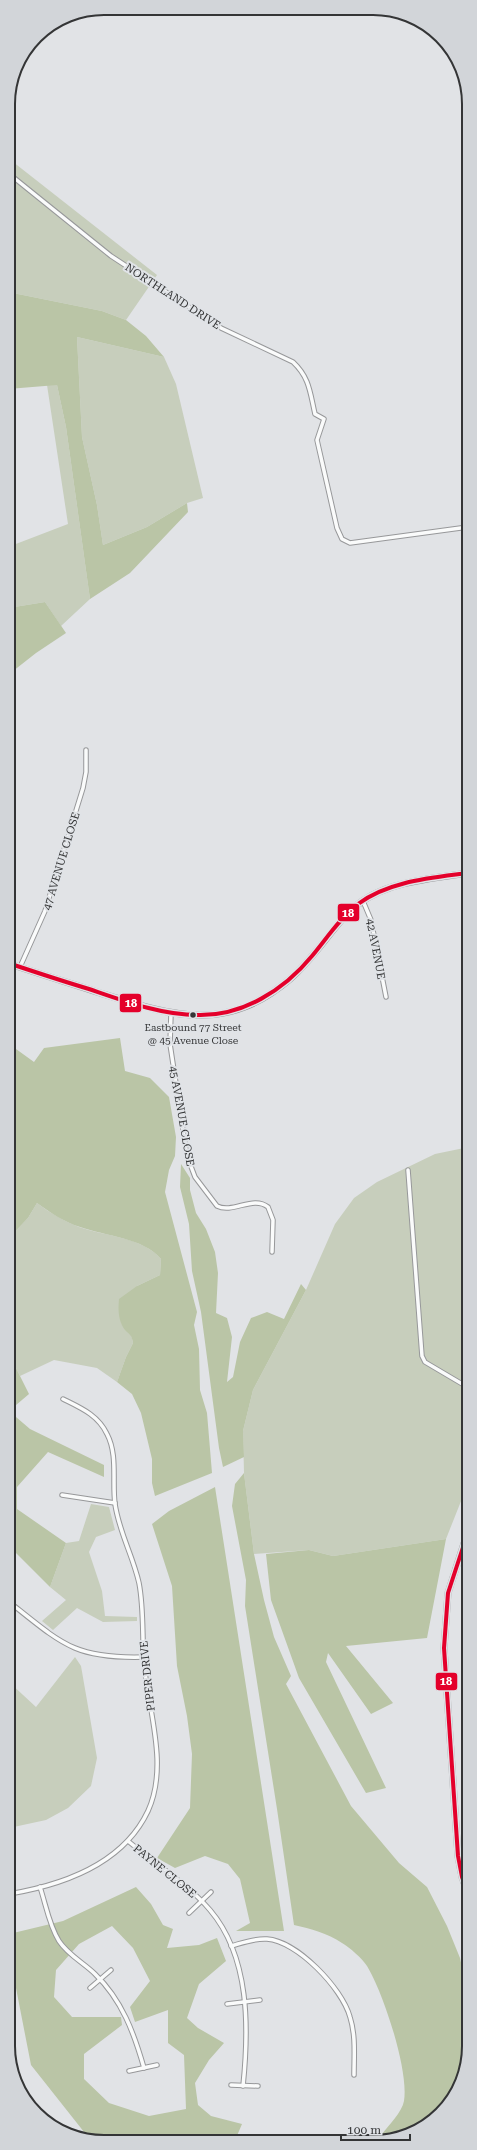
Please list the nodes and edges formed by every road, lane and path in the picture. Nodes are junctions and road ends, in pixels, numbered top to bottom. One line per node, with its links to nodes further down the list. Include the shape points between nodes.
1 (15, 179): 2 (street, NORTHLAND DRIVE, via 110,256 222,328 292,362 307,379 315,414 324,419 317,440 342,539 350,543)
2 (462, 528)
3 (86, 750): 7 (street, 47 AVENUE CLOSE, via 86,772 81,795 45,911)
4 (462, 874): 5 (main road, via 401,884 375,893)
5 (363, 901): 8 (street, 42 AVENUE, via 371,920); 9 (main road, via 346,915 296,974 264,998 241,1009 220,1014)
6 (15, 966): 7 (main road)
7 (20, 968): 9 (main road)
8 (386, 998)
9 (171, 1014): 11 (street, 45 AVENUE CLOSE, via 171,1056 190,1169 217,1206 227,1208 260,1202 268,1207 273,1220)
10 (408, 1170): 12 (street, via 422,1356 425,1362)
11 (272, 1252)
12 (462, 1384)
13 (63, 1399): 15 (street, PIPER DRIVE, via 89,1412 107,1434 113,1452)
14 (62, 1495): 15 (street)
15 (115, 1503): 18 (street, PIPER DRIVE, via 122,1536 139,1585)
16 (462, 1550): 20 (main road, via 448,1593 444,1648 458,1856)
17 (15, 1606): 18 (street, via 53,1637 76,1650 105,1657)
18 (144, 1658): 19 (street, PIPER DRIVE, via 157,1774 148,1810)
19 (128, 1841): 21 (street, PIPER DRIVE, via 117,1852 94,1866); 24 (street, PAYNE CLOSE)
20 (462, 1877)
21 (40, 1887): 23 (street, PIPER DRIVE); 28 (street, via 58,1940)
22 (211, 1892): 24 (street, PAYNE CLOSE)
23 (15, 1893)
24 (201, 1901): 25 (street, PAYNE CLOSE); 26 (street, PAYNE CLOSE, via 217,1920)
25 (189, 1913)
26 (231, 1946): 31 (street, PAYNE CLOSE); 36 (street, via 261,1939 275,1941 290,1948 327,1977 340,1995 350,2017 354,2036)
27 (111, 1970): 28 (street)
28 (100, 1979): 29 (street); 34 (street, via 114,1996 129,2022)
29 (90, 1988)
30 (260, 2000): 31 (street)
31 (244, 2002): 32 (street); 38 (street, PAYNE CLOSE, via 246,2042)
32 (227, 2004)
33 (157, 2065): 34 (street)
34 (144, 2068): 35 (street)
35 (129, 2071)
36 (354, 2075)
37 (231, 2085): 38 (street)
38 (243, 2086): 39 (street)
39 (258, 2086)

